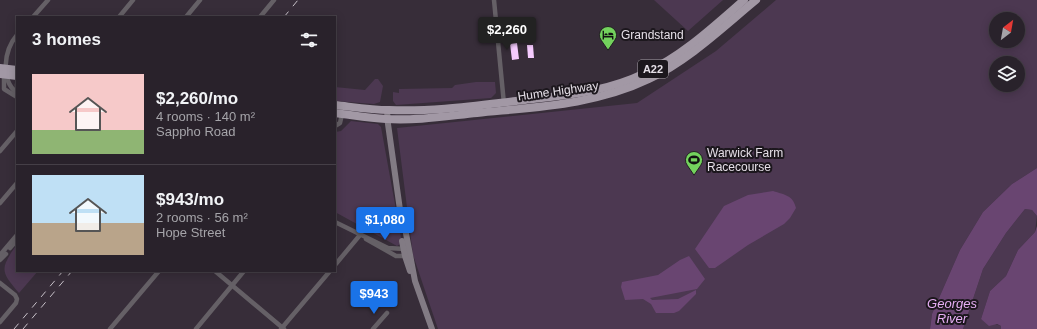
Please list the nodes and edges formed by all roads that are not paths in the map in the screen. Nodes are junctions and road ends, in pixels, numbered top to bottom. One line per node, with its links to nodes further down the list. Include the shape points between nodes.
1 (48, 0): 8 (street)
2 (133, 0): 9 (street)
3 (200, 0): 10 (street)
4 (274, 0): 11 (street)
5 (494, 0): 20 (street)
6 (744, 0): 12 (highway, Hume Highway / A22)
7 (756, 0): 12 (highway, Hume Highway / A22)
8 (34, 16)
9 (120, 16)
10 (187, 16)
11 (261, 16)
12 (709, 35): 20 (highway, Hume Highway / A22, via 663,64 622,83 574,95)
13 (16, 38): 15 (street, via 7,50)
14 (16, 70): 15 (highway)
15 (4, 72): 16 (highway); 17 (street, via 10,87); 18 (street, via 4,89)
16 (16, 76)
17 (16, 91)
18 (16, 97)
19 (336, 105): 21 (highway, Hume Highway / A22)
20 (504, 107): 21 (highway, Hume Highway / A22); 23 (highway, Hume Highway / A22, via 426,118)
21 (387, 110): 23 (main road)
22 (338, 113): 23 (highway, Hume Highway / A22); 24 (street, via 340,123)
23 (388, 120): 33 (main road, via 401,217 404,222)
24 (336, 125)
25 (16, 132): 26 (street)
26 (1, 148)
27 (16, 184): 28 (street)
28 (0, 203)
29 (336, 223): 30 (street)
30 (360, 235): 33 (street, via 396,256); 36 (street)
31 (16, 236): 34 (street)
32 (16, 241): 35 (street)
33 (406, 252): 49 (main road)
34 (0, 255)
35 (0, 260)
36 (336, 264)
37 (158, 272): 46 (street)
38 (216, 272): 42 (street)
39 (243, 272): 42 (street)
40 (329, 272): 45 (street)
41 (1, 282): 44 (street, via 17,299)
42 (232, 285): 45 (street); 47 (street)
43 (387, 313): 48 (street)
44 (0, 322)
45 (283, 328)
46 (110, 329)
47 (196, 329)
48 (373, 329)
49 (432, 329)

